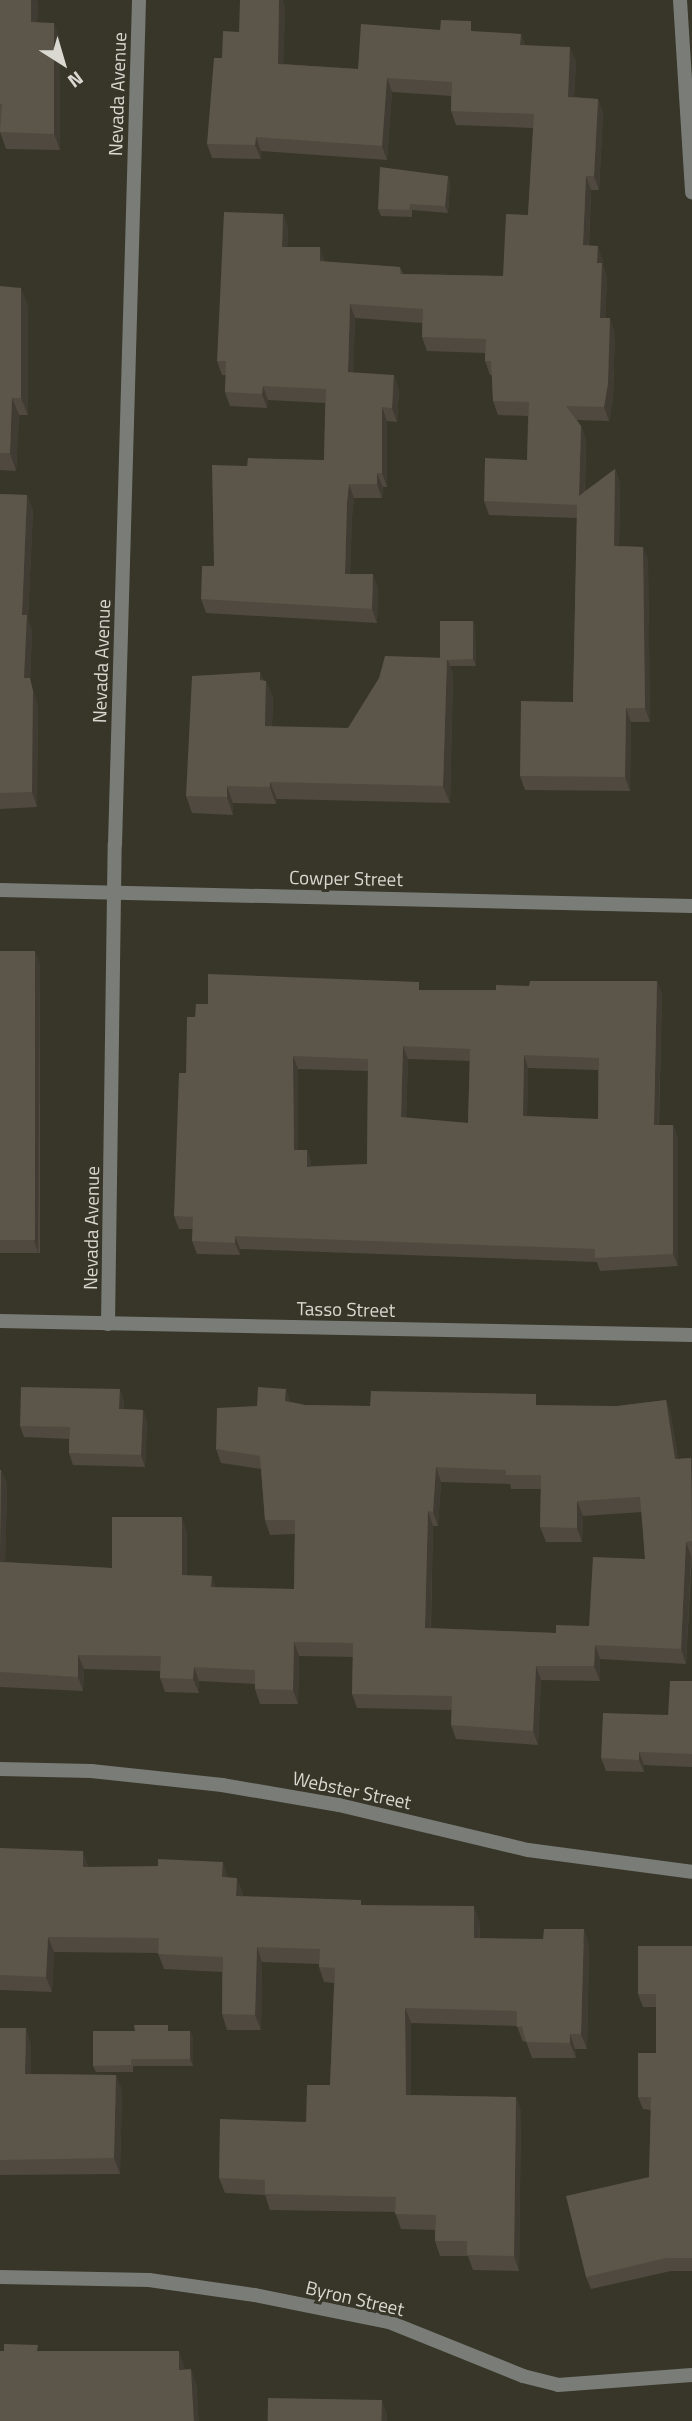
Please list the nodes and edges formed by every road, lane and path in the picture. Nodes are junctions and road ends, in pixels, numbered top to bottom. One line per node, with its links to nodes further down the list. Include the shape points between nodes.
1 (139, 0): 5 (street, Nevada Avenue)
2 (680, 0): 3 (street)
3 (692, 193)
4 (0, 890): 5 (street, Cowper Street)
5 (115, 893): 6 (street, Cowper Street); 8 (street, Nevada Avenue)
6 (692, 906)
7 (0, 1321): 8 (street, Tasso Street)
8 (108, 1324): 9 (street, Tasso Street)
9 (692, 1335)
10 (0, 1769): 11 (street, Webster Street, via 91,1770 222,1785 339,1805 540,1852)
11 (692, 1872)
12 (0, 2277): 13 (street, Byron Street, via 149,2280 255,2295 388,2322 523,2376 558,2385)
13 (692, 2375)

